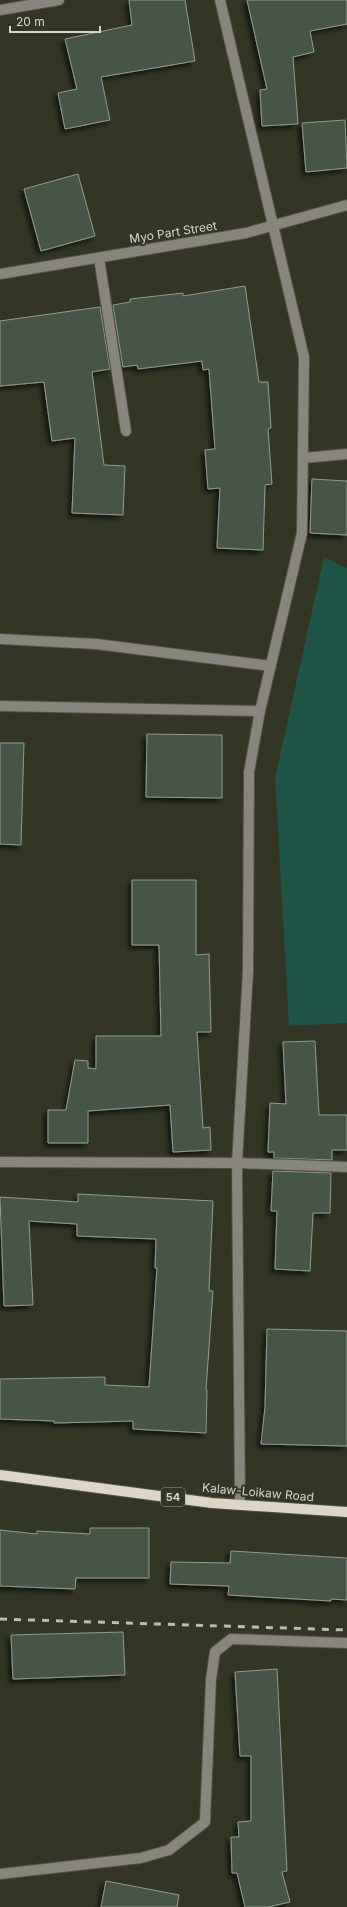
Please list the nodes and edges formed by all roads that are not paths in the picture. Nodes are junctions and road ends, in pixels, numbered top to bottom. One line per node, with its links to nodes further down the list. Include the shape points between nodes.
1 (59, 0): 3 (street)
2 (220, 0): 5 (street)
3 (0, 10)
4 (347, 205): 5 (street, Myo Part Street)
5 (273, 226): 6 (street, Myo Part Street, via 246,233); 10 (street, via 304,356)
6 (99, 258): 7 (street, Myo Part Street); 8 (street)
7 (0, 274)
8 (126, 431)
9 (347, 454): 10 (street)
10 (302, 458): 12 (street, via 302,533)
11 (0, 639): 12 (street, via 96,644)
12 (271, 666): 14 (street)
13 (0, 706): 14 (street)
14 (260, 711): 16 (street, via 249,772 248,971)
15 (0, 1162): 16 (street)
16 (237, 1163): 17 (street); 19 (street)
17 (347, 1167)
18 (0, 1475): 19 (main road, Kalaw-Loikaw Road / 54, via 212,1503)
19 (240, 1504): 20 (main road, Kalaw-Loikaw Road / 54)
20 (347, 1512)
21 (347, 1643): 22 (street, via 231,1639 215,1652 211,1679 205,1822 169,1850 141,1858)
22 (0, 1874)

